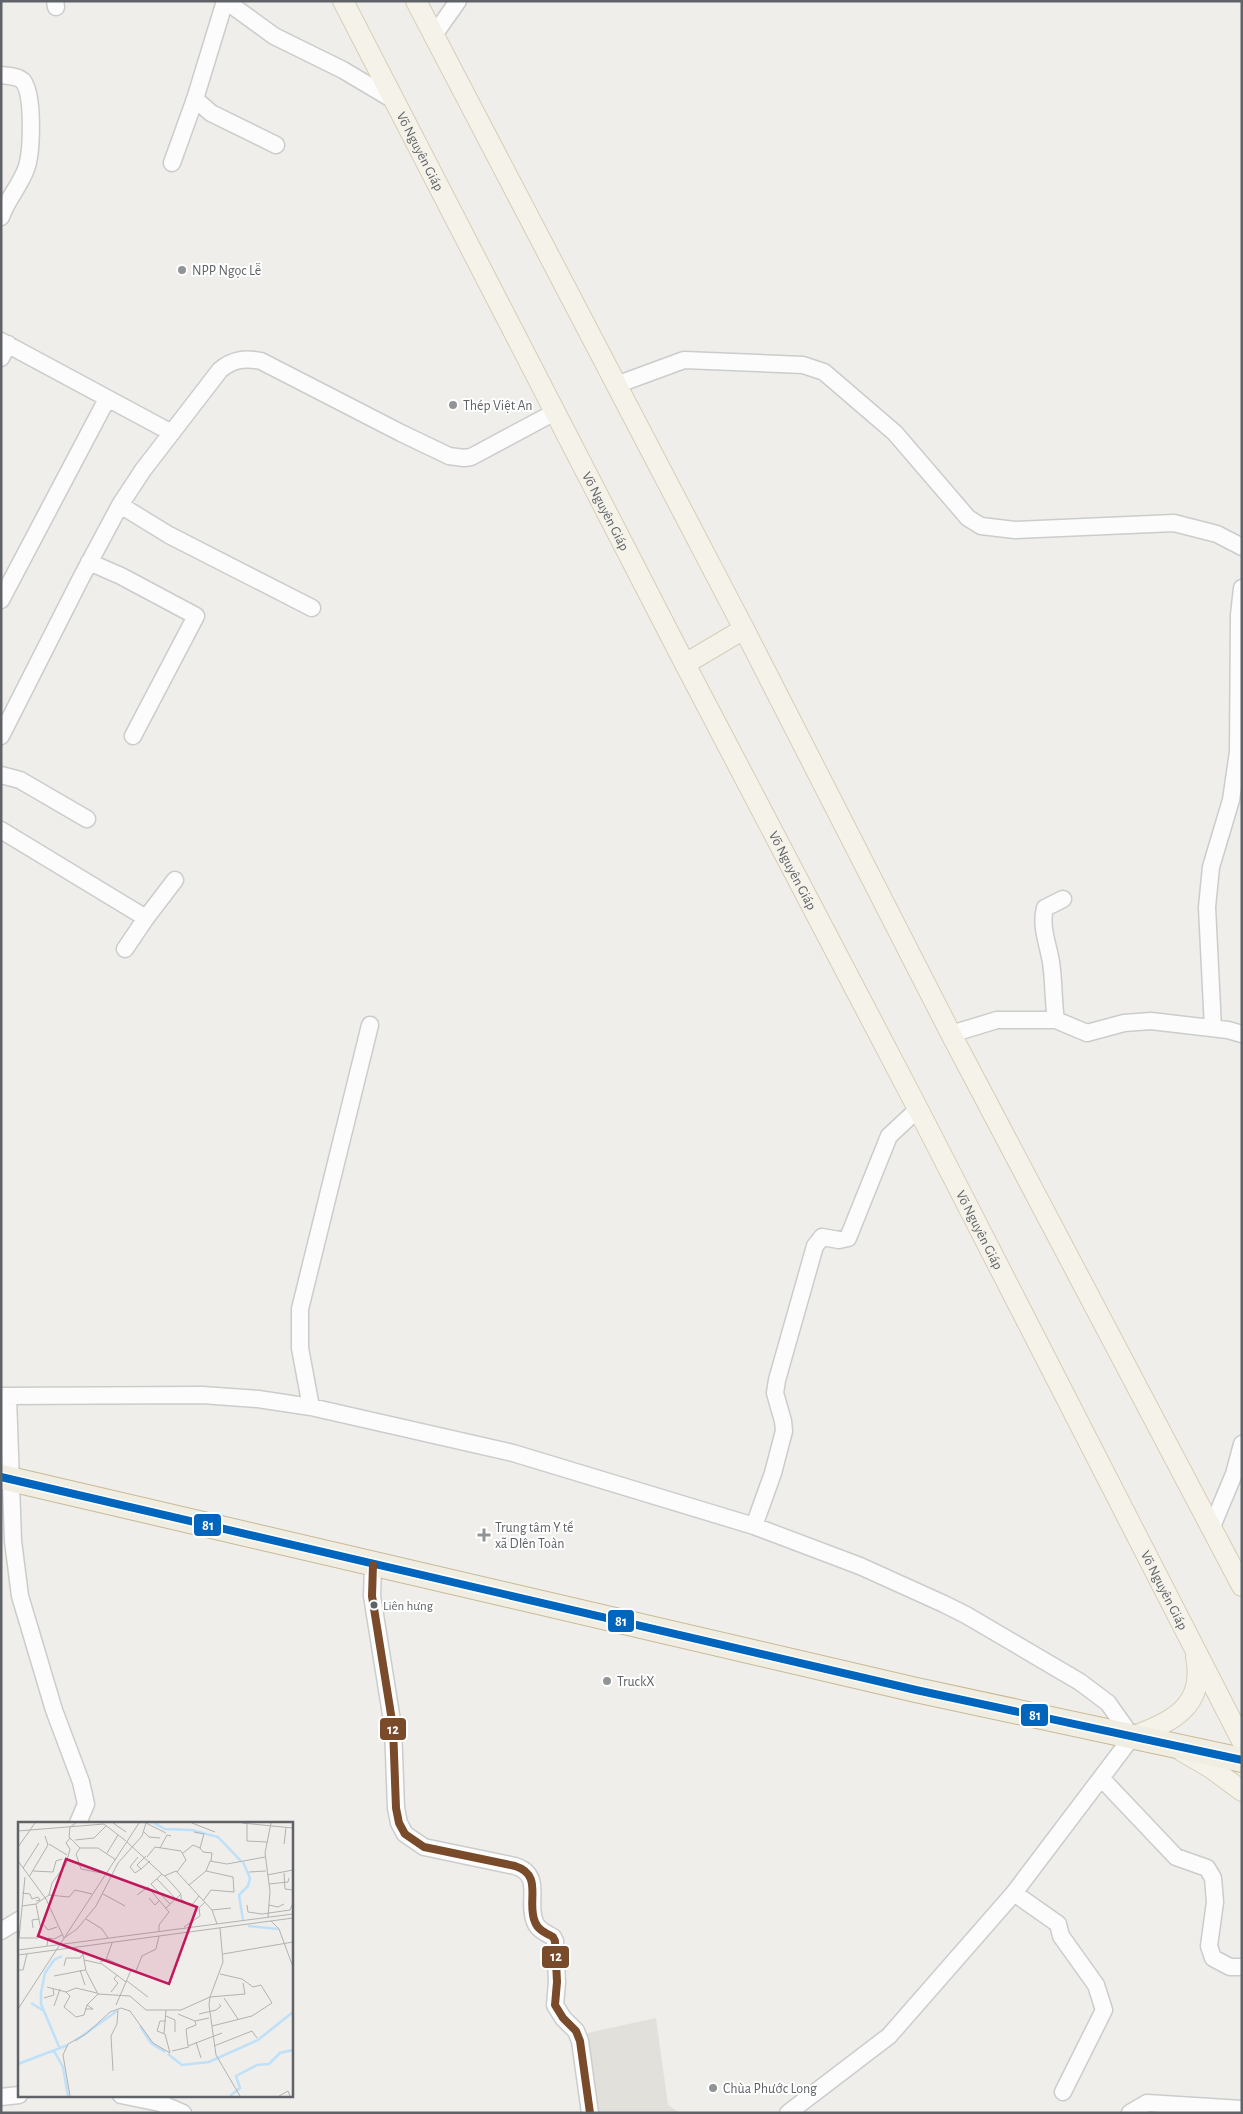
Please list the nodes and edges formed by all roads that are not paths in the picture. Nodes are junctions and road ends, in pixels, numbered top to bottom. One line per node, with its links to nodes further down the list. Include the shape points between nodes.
1 (226, 1): 7 (street); 8 (street, via 274,36 343,70)
2 (343, 1): 8 (main road, Võ Nguyên Giáp)
3 (416, 1): 5 (main road)
4 (458, 1): 5 (street)
5 (434, 35): 13 (main road)
6 (1, 75): 11 (street, via 18,78 25,84 31,147 27,167)
7 (195, 99): 9 (street, via 211,113); 10 (street)
8 (395, 101): 15 (main road, Võ Nguyên Giáp)
9 (276, 145)
10 (172, 163)
11 (1, 217)
12 (4, 347): 14 (street)
13 (616, 385): 18 (street, via 684,360 813,367 824,372 888,425 968,518 981,526 1014,530 1168,523 1217,534); 24 (main road)
14 (107, 399): 16 (street); 21 (street)
15 (555, 412): 16 (street, via 471,457 456,458 401,433 287,372 249,358 232,361 220,370); 25 (main road, Võ Nguyên Giáp)
16 (172, 433): 17 (street)
17 (120, 505): 19 (street); 22 (street, via 176,539)
18 (1242, 547)
19 (89, 562): 26 (street); 27 (street, via 196,616)
20 (1242, 588): 23 (street)
21 (1, 600)
22 (312, 608)
23 (1240, 615): 37 (street, via 1238,752 1231,800 1210,868 1207,907)
24 (744, 629): 25 (main road); 38 (main road)
25 (685, 664): 40 (main road, Võ Nguyên Giáp)
26 (1, 736)
27 (133, 736)
28 (1, 775): 29 (street, via 20,780)
29 (87, 819)
30 (1, 830): 33 (street)
31 (175, 880): 33 (street)
32 (1063, 899): 35 (street, via 1045,908 1043,922 1051,963)
33 (146, 918): 34 (street)
34 (125, 949)
35 (1056, 1020): 37 (street, via 1087,1033 1138,1021); 38 (street, via 997,1020)
36 (370, 1025): 42 (street, via 300,1309 300,1348)
37 (1213, 1028): 39 (street)
38 (951, 1034): 46 (main road)
39 (1242, 1034)
40 (918, 1109): 45 (street, via 894,1130 885,1144 848,1238 822,1237 815,1246 777,1380 775,1393 784,1431); 49 (main road, Võ Nguyên Giáp)
41 (4, 1397): 42 (street, via 202,1395); 44 (street)
42 (311, 1406): 45 (street, via 513,1453)
43 (1242, 1444): 46 (street)
44 (6, 1478): 47 (highway); 56 (street, via 20,1596 86,1804)
45 (754, 1526): 50 (street, via 860,1566 966,1615 1094,1692 1108,1703)
46 (1212, 1529): 48 (main road)
47 (373, 1565): 50 (highway); 67 (street, via 372,1596 394,1728 399,1823 405,1834 424,1847 515,1866 528,1874 534,1920 555,1941 555,2005 580,2041)
48 (1242, 1586)
49 (1193, 1645): 50 (main road, via 1198,1679 1191,1700 1170,1722); 51 (main road, Võ Nguyên Giáp)
50 (1132, 1737): 52 (highway); 54 (street)
51 (1242, 1741)
52 (1167, 1744): 53 (highway); 55 (main road, via 1193,1756)
53 (1242, 1760)
54 (1102, 1778): 57 (street); 60 (street, via 1176,1856 1207,1868 1213,1878 1215,1902 1209,1946 1214,1958 1230,1967)
55 (1242, 1791)
56 (78, 1822)
57 (1014, 1893): 61 (street, via 1058,1924 1061,1936 1096,1985 1104,2010); 68 (street, via 890,2036)
58 (18, 1921): 59 (street)
59 (1, 1931)
60 (1242, 1966)
61 (1063, 2092)
62 (18, 2095): 64 (street)
63 (125, 2096): 66 (street)
64 (1, 2097)
65 (1242, 2109): 69 (street, via 1147,2103)
66 (183, 2113)
67 (590, 2113)
68 (788, 2113)
69 (1130, 2113)

